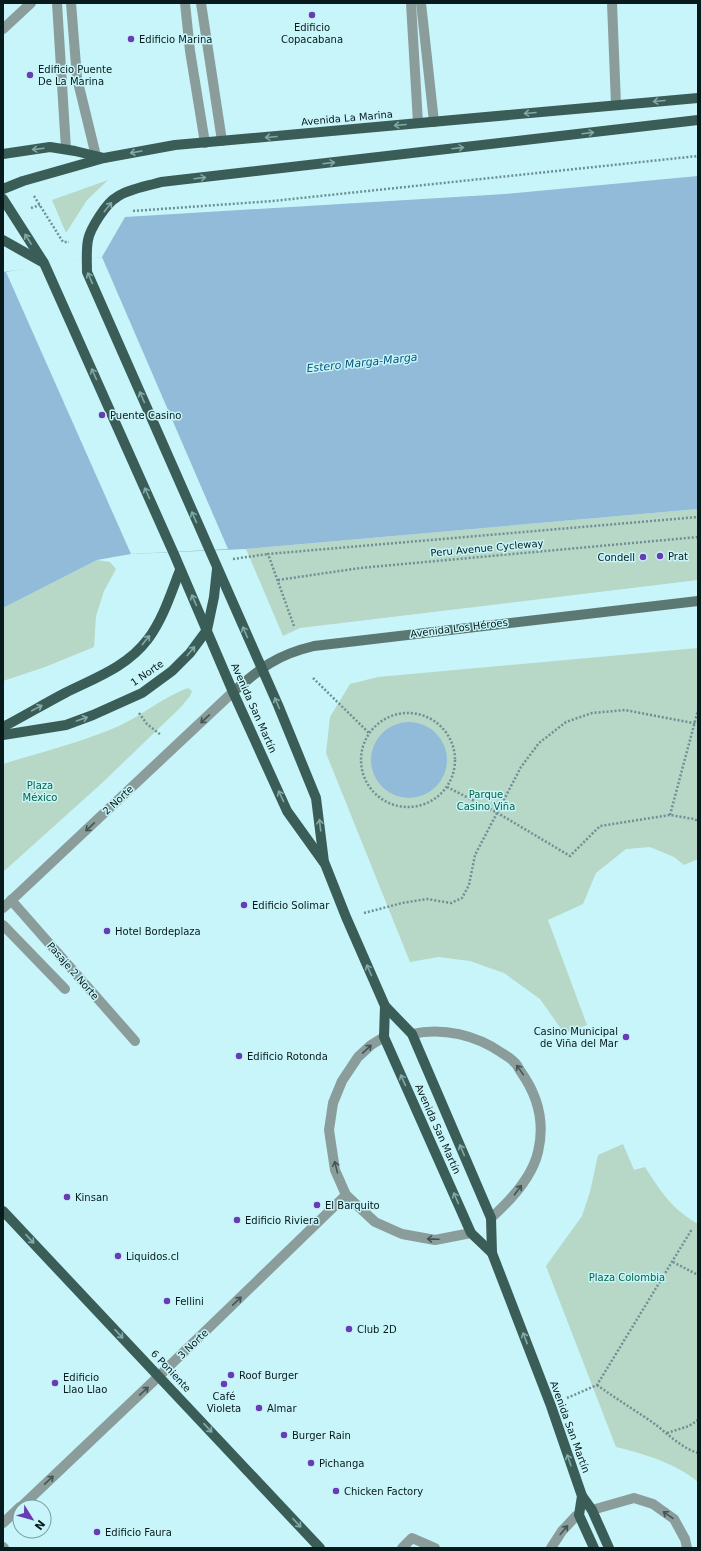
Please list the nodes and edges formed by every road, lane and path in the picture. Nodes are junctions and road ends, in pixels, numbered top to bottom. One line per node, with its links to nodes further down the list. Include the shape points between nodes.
1 (31, 3): 9 (street)
2 (57, 3): 17 (street)
3 (71, 3): 20 (street, via 77,78)
4 (185, 3): 16 (street)
5 (201, 3): 15 (street)
6 (412, 3): 14 (street)
7 (421, 3): 13 (street)
8 (612, 3): 11 (street)
9 (3, 29)
10 (698, 98): 11 (main road, Avenida La Marina, one-way to 11)
11 (616, 105): 13 (main road, Avenida La Marina, one-way to 13)
12 (698, 120): 28 (main road, one-way to 12, via 95,224 117,196 161,182)
13 (434, 122): 14 (main road, Avenida La Marina)
14 (418, 123): 15 (main road, Avenida La Marina, one-way to 15)
15 (222, 141): 16 (main road, Avenida La Marina)
16 (205, 143): 20 (main road, Avenida La Marina, one-way to 20)
17 (66, 149): 18 (main road, one-way to 18, via 50,148); 20 (main road)
18 (3, 154)
19 (698, 156): 26 (path, via 273,201)
20 (100, 157): 21 (main road, Avenida La Marina)
21 (3, 189)
22 (31, 190): 24 (path)
23 (3, 199): 29 (main road, one-way to 23)
24 (40, 205): 25 (path); 28 (path, via 63,242)
25 (30, 208)
26 (131, 211)
27 (3, 240): 29 (main road)
28 (88, 240): 33 (main road, one-way to 28, via 87,272)
29 (44, 263): 34 (main road, Avenida San Martín, one-way to 29)
30 (698, 517): 32 (path)
31 (698, 537): 35 (path, Peru Avenue Cycleway, via 360,568)
32 (268, 554): 33 (path); 35 (path)
33 (214, 561): 38 (main road, 1 Norte, via 214,597); 39 (main road, Avenida San Martín, one-way to 33)
34 (180, 570): 38 (main road, Avenida San Martín, one-way to 34); 45 (main road, one-way to 34, via 114,669 133,655 158,623)
35 (278, 580): 37 (path)
36 (698, 600): 39 (street, Avenida Los Héroes, via 328,643 302,648)
37 (294, 626)
38 (207, 630): 41 (main road, Avenida San Martín); 42 (main road, 1 Norte, one-way to 38, via 172,671 190,653)
39 (261, 668): 41 (street, Avenida Los Héroes); 53 (main road, Avenida San Martín, one-way to 39, via 316,798)
40 (313, 678): 46 (path)
41 (233, 692): 48 (street, 2 Norte, one-way to 48); 53 (main road, Avenida San Martín, one-way to 41, via 287,811)
42 (131, 698): 47 (main road, 1 Norte, one-way to 42, via 66,725); 48 (path, via 147,724)
43 (698, 710): 44 (path)
44 (696, 723): 50 (path, via 625,710 592,713 566,722 539,743 520,767); 51 (path)
45 (3, 727)
46 (369, 733): 49 (path, via 380,722 407,713 422,715 435,721 446,732 453,745 453,774); 49 (path, via 362,748 360,764 371,790 387,804 404,808 420,806 435,799)
47 (3, 735)
48 (176, 746): 54 (street, 2 Norte, one-way to 54)
49 (447, 787): 50 (path)
50 (496, 812): 51 (path, via 570,856 600,826); 56 (path, via 475,855 469,885 462,898 451,903 427,900 402,903)
51 (670, 815): 52 (path)
52 (698, 821)
53 (325, 864): 56 (main road, Avenida San Martín)
54 (12, 900): 55 (street, 2 Norte); 62 (street, Pasaje 2 Norte)
55 (3, 908)
56 (346, 917): 59 (main road, Avenida San Martín, one-way to 56)
57 (3, 925): 58 (street)
58 (65, 989)
59 (385, 1006): 60 (main road, Avenida San Martín); 61 (main road, Avenida San Martín)
60 (412, 1034): 65 (main road, Avenida San Martín, one-way to 60); 65 (street, one-way to 60, via 520,1188 538,1154 542,1132 540,1114 528,1082 514,1062 482,1042 455,1033 436,1031)
61 (384, 1037): 63 (street, one-way to 61, via 336,1170 329,1130 333,1103 342,1081 358,1057); 67 (main road, Avenida San Martín, one-way to 61)
62 (135, 1041)
63 (346, 1195): 67 (street, one-way to 63, via 435,1240 402,1234 375,1222); 71 (street, 3 Norte, one-way to 63)
64 (3, 1211): 71 (main road, 6 Poniente, one-way to 71)
65 (491, 1218): 68 (main road, Avenida San Martín)
66 (692, 1229): 69 (path)
67 (471, 1233): 68 (main road, Avenida San Martín)
68 (492, 1253): 73 (main road, Avenida San Martín, one-way to 68)
69 (673, 1262): 70 (path); 72 (path)
70 (698, 1275)
71 (160, 1376): 78 (street, 3 Norte, one-way to 71); 83 (main road, 6 Poniente, one-way to 83)
72 (597, 1385): 73 (path); 75 (path)
73 (551, 1406): 77 (main road, Avenida San Martín, one-way to 73)
74 (698, 1420): 75 (path, via 689,1426)
75 (667, 1433): 76 (path)
76 (698, 1453)
77 (582, 1496): 79 (main road, Avenida San Martín); 81 (main road, Avenida San Martín)
78 (29, 1499)
79 (592, 1510): 88 (main road, Avenida San Martín); 89 (street, one-way to 79, via 674,1519 653,1504 634,1498)
80 (12, 1515): 82 (street, 3 Norte)
81 (579, 1515): 86 (street, one-way to 81, via 562,1531); 87 (main road)
82 (3, 1523)
83 (320, 1548)
84 (402, 1548): 85 (street, via 412,1538)
85 (435, 1548)
86 (552, 1548)
87 (594, 1548)
88 (609, 1548)
89 (687, 1548)

